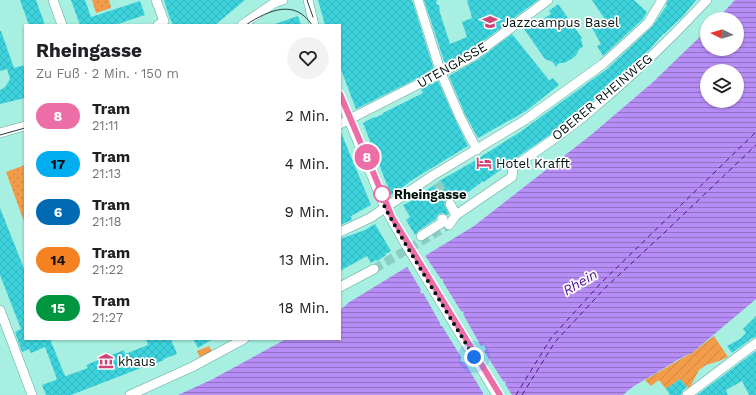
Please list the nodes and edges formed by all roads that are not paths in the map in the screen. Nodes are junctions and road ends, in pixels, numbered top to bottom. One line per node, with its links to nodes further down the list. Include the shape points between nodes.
1 (53, 0): 9 (street)
2 (156, 0): 10 (street, via 164,21)
3 (283, 0): 11 (street)
4 (308, 0): 12 (street)
5 (418, 0): 13 (street)
6 (548, 0): 13 (street, UTENGASSE, via 476,54)
7 (662, 0): 19 (street, via 648,23 604,64 525,120)
8 (707, 0): 22 (street, OBERER RHEINWEG, via 623,83 582,118 513,167 512,177)
9 (62, 24)
10 (160, 24)
11 (244, 24)
12 (314, 24)
13 (441, 73): 15 (street, UTENGASSE); 19 (street)
14 (341, 100): 15 (street)
15 (349, 120): 16 (street, UTENGASSE); 21 (street)
16 (341, 124)
17 (24, 126): 18 (street)
18 (0, 133)
19 (477, 150): 21 (street, via 434,180)
20 (450, 204): 22 (street)
21 (385, 208): 23 (street); 33 (street, bridge)
22 (456, 215): 24 (street, via 446,222 442,220 443,222)
23 (341, 232)
24 (421, 236)
25 (374, 269): 26 (street)
26 (341, 286)
27 (0, 310): 31 (street)
28 (242, 340): 32 (street, via 192,367)
29 (756, 343): 30 (street)
30 (689, 393)
31 (32, 395)
32 (130, 395)
33 (497, 395)

